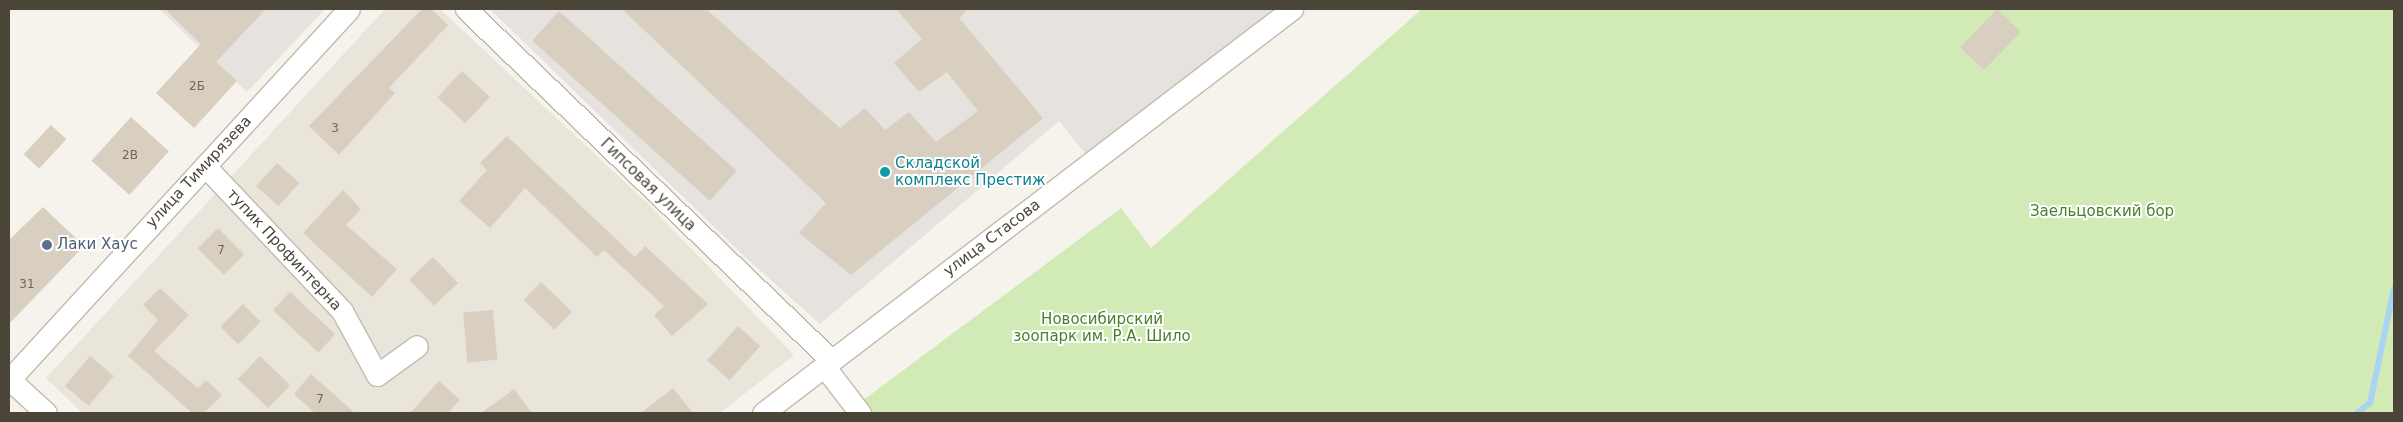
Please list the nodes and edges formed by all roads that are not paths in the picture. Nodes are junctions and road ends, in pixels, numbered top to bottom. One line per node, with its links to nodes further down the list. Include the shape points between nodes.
1 (349, 9): 4 (street, улица Тимирязева)
2 (466, 9): 6 (street, Гипсовая улица)
3 (1292, 9): 6 (street, улица Стасова)
4 (205, 166): 5 (street, тупик Профинтерна, via 342,311 377,374); 7 (street, улица Тимирязева)
5 (417, 346)
6 (827, 363): 9 (street, улица Стасова); 10 (street, Гипсовая улица)
7 (9, 380): 8 (street)
8 (46, 413)
9 (764, 413)
10 (860, 413)

